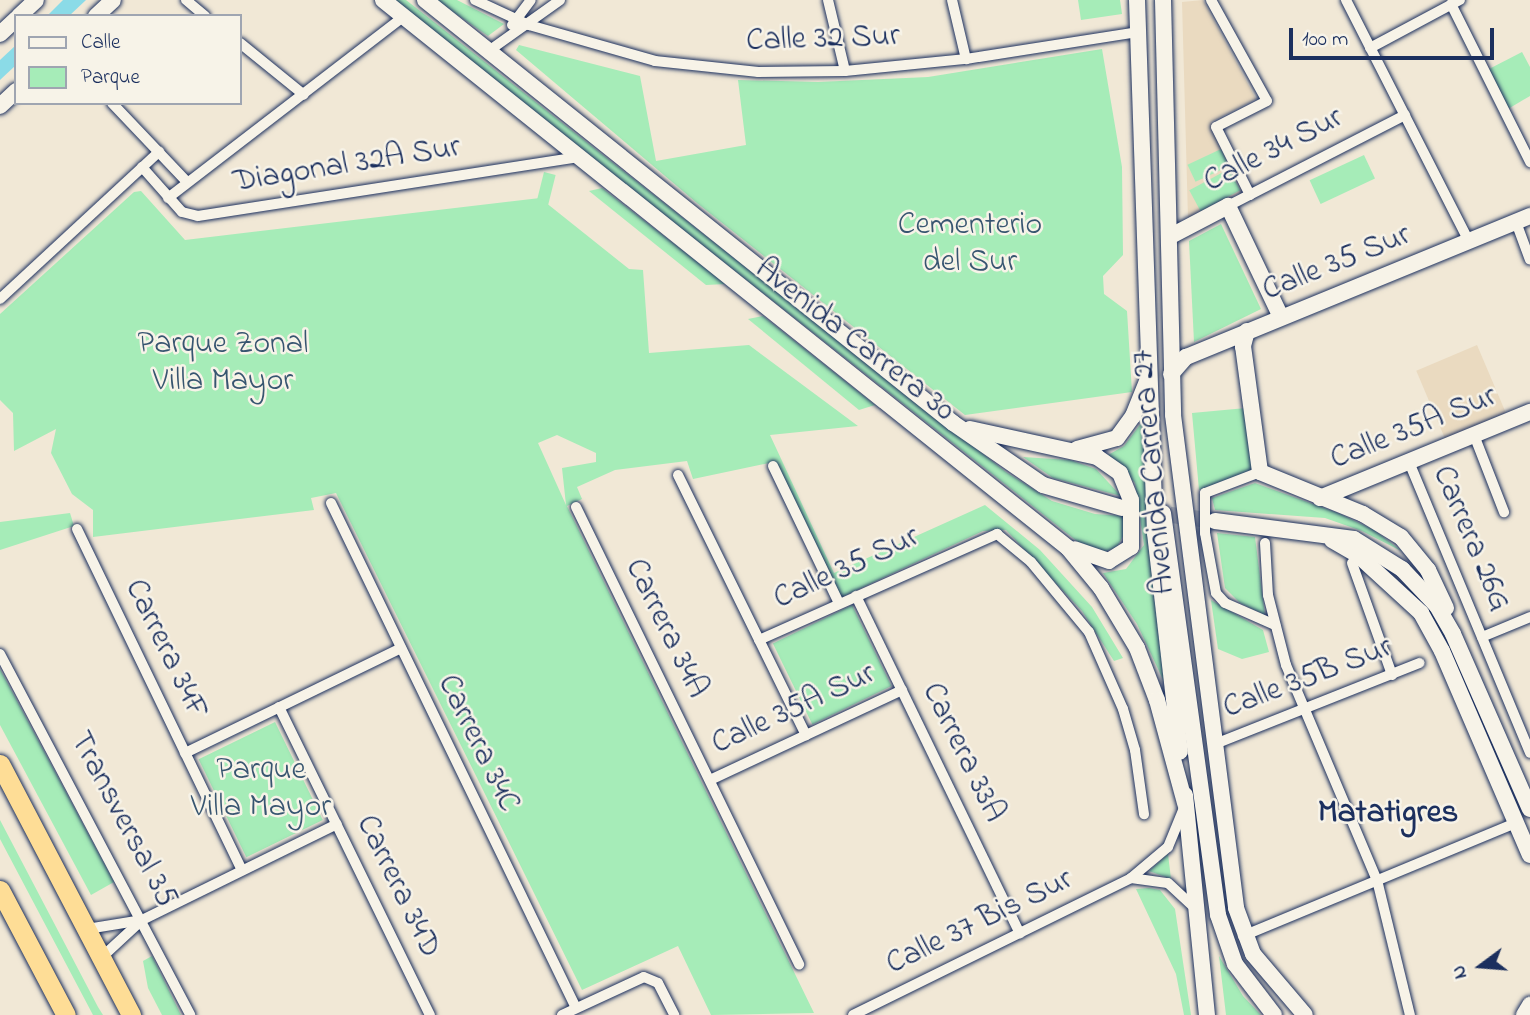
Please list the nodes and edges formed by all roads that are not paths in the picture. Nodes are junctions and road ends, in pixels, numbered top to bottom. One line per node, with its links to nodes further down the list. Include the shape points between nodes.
1 (36, 0): 16 (main road)
2 (113, 0): 17 (main road)
3 (186, 0): 18 (street)
4 (383, 0): 19 (main road, Avenida Carrera 30)
5 (425, 0): 28 (main road, Avenida Carrera 30)
6 (475, 0): 20 (street, Calle 32 Sur)
7 (531, 0): 20 (street)
8 (560, 0): 22 (street)
9 (828, 0): 30 (street)
10 (952, 0): 29 (street)
11 (1137, 0): 23 (main road, Avenida Carrera 27)
12 (1163, 0): 45 (main road, Avenida Carrera 27)
13 (1211, 0): 41 (street, via 1267,101 1216,127)
14 (1346, 0): 27 (street)
15 (1455, 2): 27 (street); 38 (street)
16 (20, 14)
17 (98, 14)
18 (203, 14)
19 (404, 16): 32 (street); 37 (main road, Avenida Carrera 30)
20 (513, 19): 22 (street, Calle 32 Sur); 24 (street)
21 (14, 20): 25 (main road)
22 (529, 25): 24 (street); 30 (street, Calle 32 Sur, via 655,61 758,72)
23 (1139, 32): 29 (street, Calle 32 Sur); 51 (main road, Avenida Carrera 27)
24 (510, 33): 28 (street)
25 (0, 34)
26 (242, 45): 32 (street)
27 (1370, 48): 35 (street)
28 (490, 50): 54 (main road, Avenida Carrera 30)
29 (965, 59): 30 (street, Calle 32 Sur)
30 (845, 71)
31 (14, 93): 34 (main road)
32 (304, 95): 40 (street)
33 (114, 105): 36 (street)
34 (0, 106)
35 (1405, 115): 41 (street, Calle 34 Sur); 46 (street)
36 (159, 152): 39 (street); 40 (street)
37 (580, 157): 42 (street, Diagonal 32A Sur, via 198,216 182,212); 69 (main road, Avenida Carrera 30)
38 (1530, 162)
39 (142, 167): 42 (street, Diagonal 32A Sur); 48 (street)
40 (187, 182): 42 (street)
41 (1250, 195): 43 (street, Calle 34 Sur)
42 (168, 198)
43 (1228, 206): 45 (main road, Calle 34 Sur); 49 (main road)
44 (1523, 219): 46 (main road, Calle 35 Sur); 47 (street)
45 (1168, 237): 52 (main road, Avenida Carrera 27)
46 (1469, 241): 49 (main road, Calle 35 Sur)
47 (1530, 260)
48 (0, 299)
49 (1281, 317): 50 (main road, Calle 35 Sur)
50 (1247, 331): 52 (main road, Calle 35 Sur, via 1186,357); 60 (main road, via 1243,346)
51 (1150, 369): 56 (main road, Avenida Carrera 27); 57 (main road, via 1133,416 1117,438)
52 (1171, 374): 88 (main road, Avenida Carrera 27)
53 (1530, 412): 55 (main road, Calle 35A Sur)
54 (953, 423): 57 (main road); 65 (main road, Avenida Carrera 30, via 1043,485)
55 (1474, 435): 58 (main road, Calle 35A Sur); 66 (street)
56 (1153, 436): 93 (main road, Avenida Carrera 27, via 1158,570); 120 (main road, Avenida Carrera 27, via 1218,915 1235,964)
57 (1066, 451): 69 (main road, via 1104,460 1120,472 1131,500 1133,537 1125,555 1103,561 1079,552)
58 (1409, 461): 62 (main road, Calle 35A Sur); 77 (street, Carrera 26G)
59 (773, 466): 74 (street)
60 (1260, 472): 62 (main road); 76 (street, via 1205,493 1205,533 1216,593 1225,603)
61 (678, 475): 78 (street)
62 (1320, 498): 79 (main road, via 1382,524 1415,551 1445,603)
63 (331, 503): 80 (street, Carrera 34C)
64 (576, 506): 92 (street, Carrera 34A)
65 (1122, 508)
66 (1504, 513)
67 (1214, 521): 70 (main road)
68 (77, 529): 90 (street, Carrera 34F)
69 (1050, 531): 93 (main road, Avenida Carrera 30, via 1101,588 1137,648 1164,722)
70 (1317, 533): 79 (main road, via 1354,539 1402,569 1437,606); 96 (main road, via 1358,555 1421,613)
71 (1265, 543): 76 (street)
72 (1352, 563): 83 (street)
73 (856, 596): 74 (street, Calle 35 Sur); 84 (street, Carrera 33A); 95 (street, Calle 35 Sur, via 997,534 1031,562 1089,632 1123,709 1135,750)
74 (839, 603): 78 (street, Calle 35 Sur)
75 (1530, 617): 77 (street)
76 (1275, 625): 86 (street)
77 (1482, 637): 89 (street, Carrera 26G)
78 (759, 640): 87 (street)
79 (1460, 647): 94 (main road)
80 (401, 648): 85 (street); 111 (street, Carrera 34C)
81 (0, 654): 104 (street, Transversal 35)
82 (1420, 663): 83 (street, Calle 35B Sur)
83 (1392, 674): 86 (street, Calle 35B Sur)
84 (902, 690): 87 (street, Calle 35A Sur); 106 (street, Carrera 33A)
85 (279, 707): 90 (street); 97 (street, Carrera 34D)
86 (1303, 709): 88 (street, Calle 35B Sur); 101 (street)
87 (806, 735): 92 (street, Calle 35A Sur)
88 (1215, 744): 107 (main road, Avenida Carrera 27)
89 (1530, 752)
90 (185, 753): 99 (street, Carrera 34F)
91 (0, 764): 105 (highway)
92 (710, 780): 109 (street, Carrera 34A)
93 (1185, 803): 100 (street, Calle 37 Bis Sur, via 1168,846); 103 (main road, Avenida Carrera 27)
94 (1530, 809)
95 (1144, 814)
96 (1516, 823): 98 (main road); 101 (street)
97 (337, 824): 99 (street); 116 (street, Carrera 34D)
98 (1530, 855)
99 (242, 870): 104 (street)
100 (1131, 878): 103 (street, via 1168,883); 106 (street, Calle 37 Bis Sur)
101 (1377, 880): 107 (street); 122 (street)
102 (0, 890): 113 (highway)
103 (1196, 909): 112 (main road, Avenida Carrera 27)
104 (142, 920): 105 (street); 108 (street); 115 (street, Transversal 35)
105 (87, 929): 108 (highway)
106 (1020, 933): 119 (street, Calle 37 Bis Sur)
107 (1243, 936): 121 (main road, via 1263,968)
108 (102, 957): 114 (highway)
109 (799, 964)
110 (1530, 1004): 123 (main road)
111 (576, 1008): 117 (street); 118 (street, via 635,979 651,978 663,990)
112 (1207, 1010)
113 (65, 1015)
114 (131, 1015)
115 (190, 1015)
116 (430, 1015)
117 (562, 1015)
118 (674, 1015)
119 (853, 1015)
120 (1274, 1015)
121 (1306, 1015)
122 (1410, 1015)
123 (1524, 1015)

